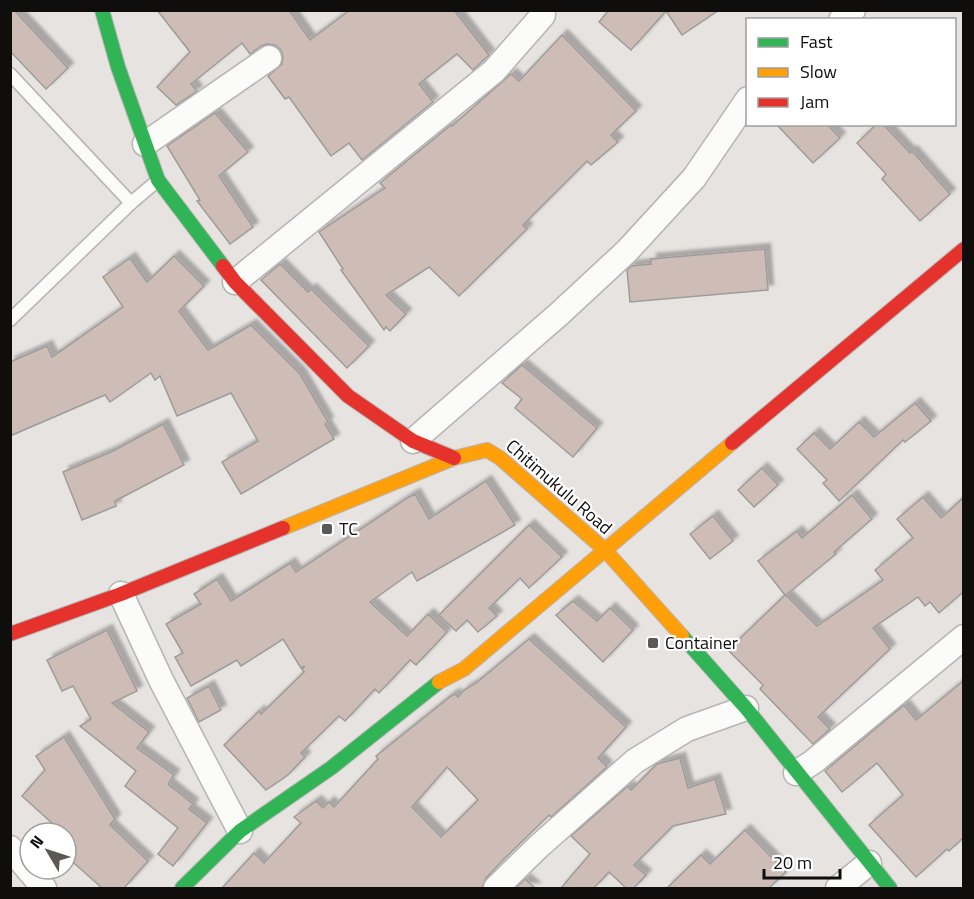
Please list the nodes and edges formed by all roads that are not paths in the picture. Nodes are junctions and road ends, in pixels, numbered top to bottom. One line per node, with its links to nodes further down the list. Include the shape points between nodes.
1 (102, 10): 6 (street)
2 (543, 15): 10 (street, via 494,71)
3 (269, 58): 6 (street)
4 (10, 74): 8 (lane)
5 (746, 100): 12 (street, via 694,178 627,251)
6 (145, 144): 7 (street)
7 (158, 180): 8 (lane); 10 (street)
8 (131, 203): 11 (lane)
9 (963, 249): 14 (street)
10 (235, 282): 12 (street, via 348,396)
11 (10, 320)
12 (413, 441): 13 (street)
13 (454, 458): 14 (street, Chitimukulu Road, via 487,450); 15 (street, Chitimukulu Road)
14 (605, 550): 18 (street, Chitimukulu Road); 20 (street, via 464,669 441,680 331,768)
15 (121, 594): 16 (street, Chitimukulu Road); 20 (street)
16 (10, 634)
17 (963, 637): 19 (street)
18 (746, 708): 19 (street, Chitimukulu Road); 25 (street, via 687,729 635,761)
19 (796, 773): 22 (street, Chitimukulu Road)
20 (240, 831): 24 (street)
21 (10, 848): 23 (street)
22 (869, 863): 26 (street); 27 (street, Chitimukulu Road)
23 (44, 888)
24 (183, 888)
25 (496, 888)
26 (838, 888)
27 (890, 888)

